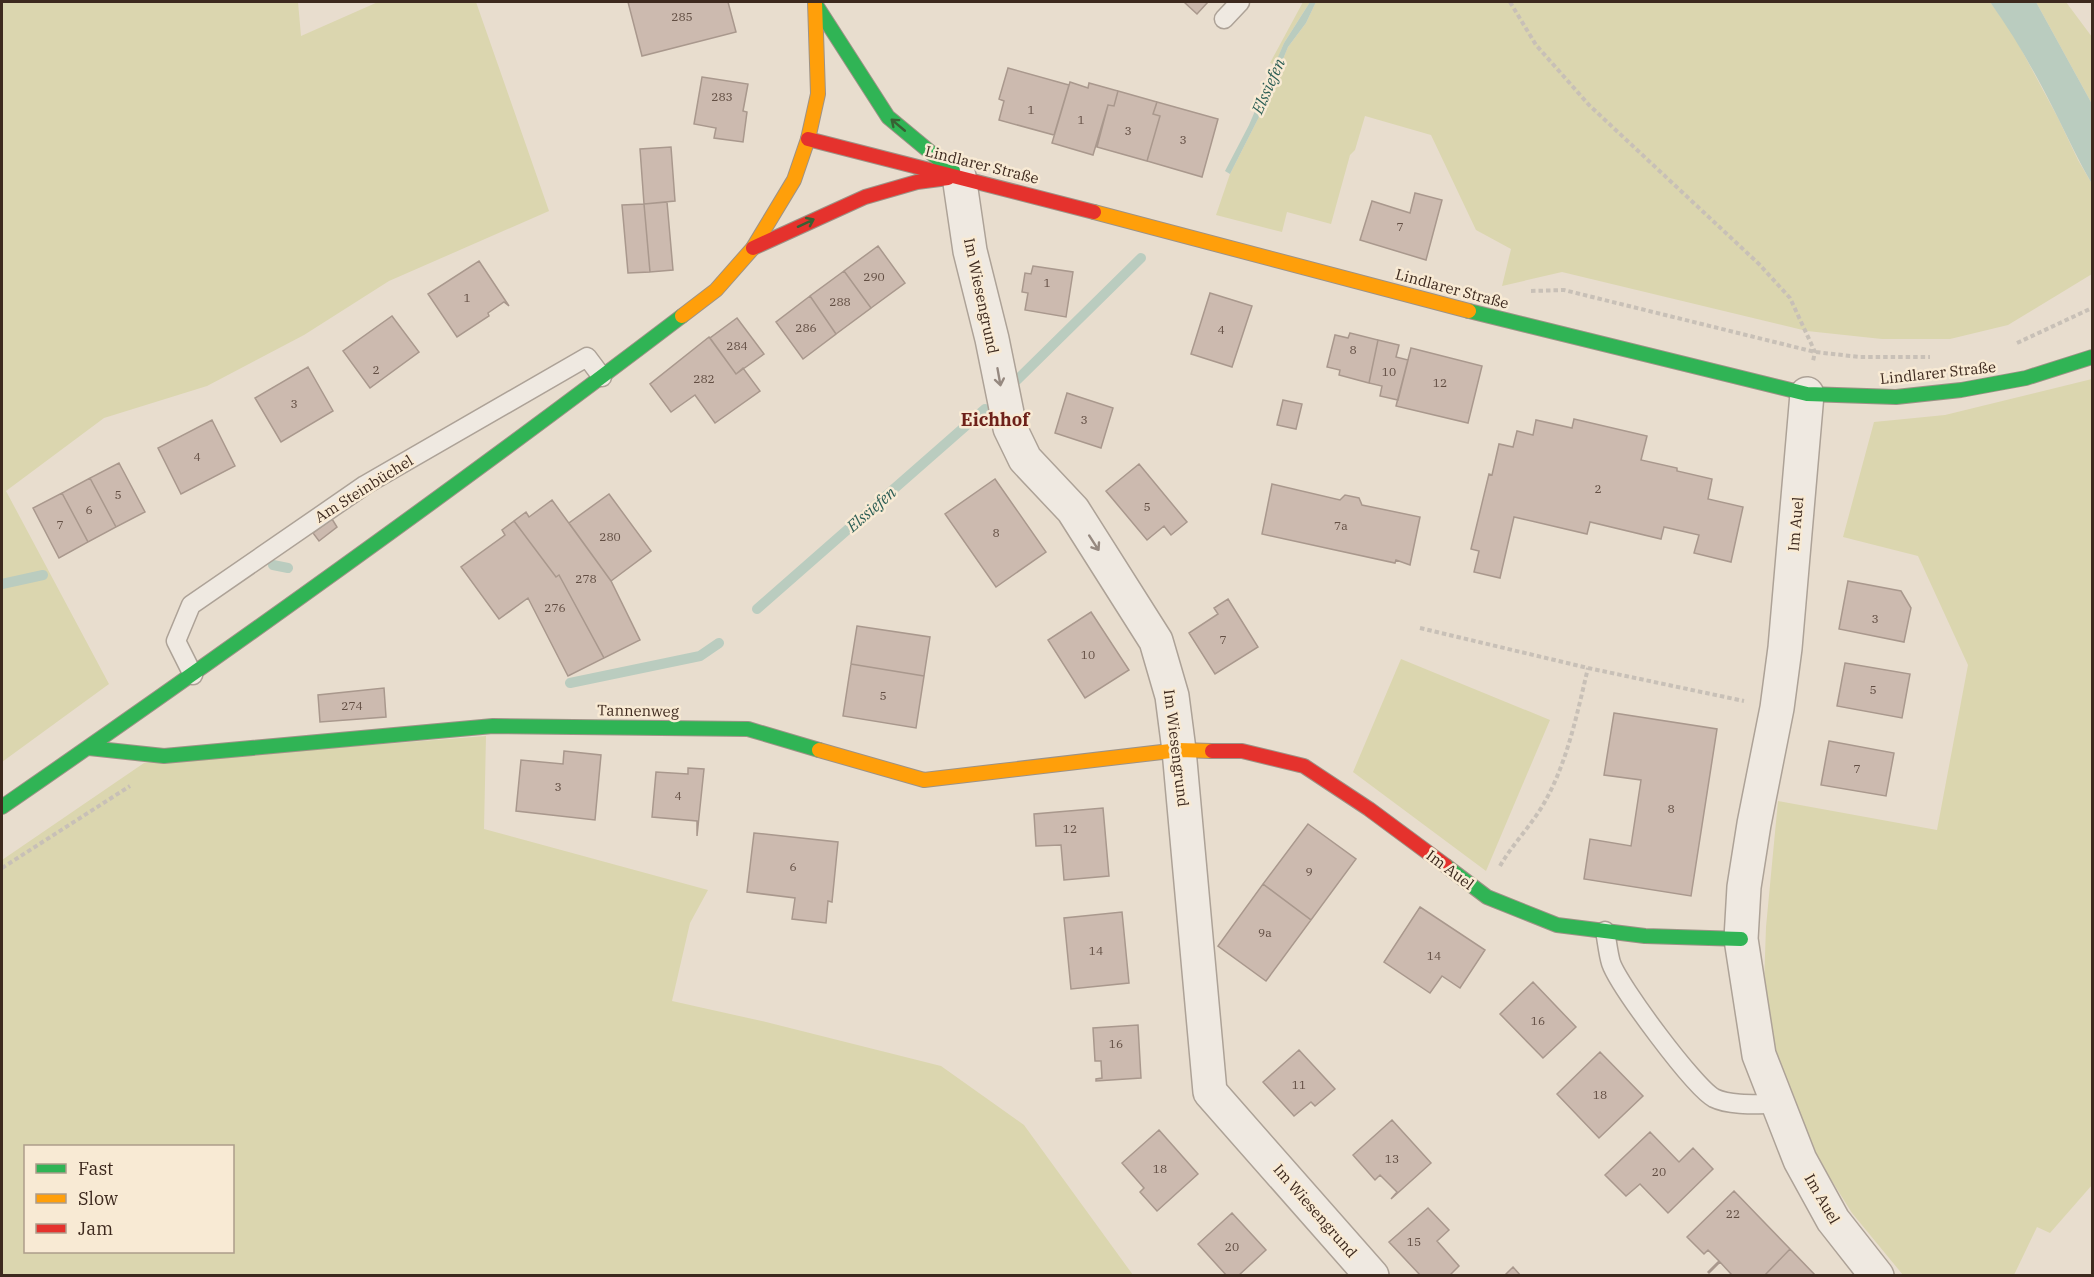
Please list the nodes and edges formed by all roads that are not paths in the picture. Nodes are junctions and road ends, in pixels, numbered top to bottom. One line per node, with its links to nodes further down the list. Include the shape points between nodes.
1 (1240, 2): 3 (lane)
2 (815, 3): 4 (main road, via 818,94); 5 (main road, one-way to 2, via 888,117)
3 (1224, 19)
4 (808, 139): 5 (main road, Lindlarer Straße); 6 (main road, via 794,180)
5 (959, 176): 6 (main road, one-way to 5, via 864,197 917,182); 9 (main road, Lindlarer Straße, via 1493,317); 12 (street, Im Wiesengrund, one-way to 12, via 970,250 1010,428 1025,459 1073,510 1156,641 1172,696)
6 (753, 248): 8 (main road, via 716,290)
7 (2092, 357): 9 (main road, Lindlarer Straße, via 2026,378 1961,390 1896,397)
8 (602, 377): 10 (main road); 10 (lane, Am Steinbüchel, via 587,357 365,485 191,605 176,641)
9 (1806, 394): 15 (street, Im Auel, via 1785,648 1752,834)
10 (193, 675): 11 (main road)
11 (89, 747): 12 (main road, Tannenweg, via 164,756 493,726 748,729 924,780); 13 (main road)
12 (1179, 750): 14 (main road, Im Auel, via 1242,751 1304,766 1487,897 1557,926); 17 (street, Im Wiesengrund, via 1210,1092)
13 (2, 807)
14 (1605, 931): 15 (main road, Im Auel); 16 (lane, via 1611,964 1634,1002 1695,1081 1714,1098 1740,1104)
15 (1741, 939): 16 (street, Im Auel, via 1759,1055)
16 (1778, 1104): 18 (street, Im Auel, via 1800,1160 1833,1220)
17 (1372, 1275)
18 (1877, 1275)

